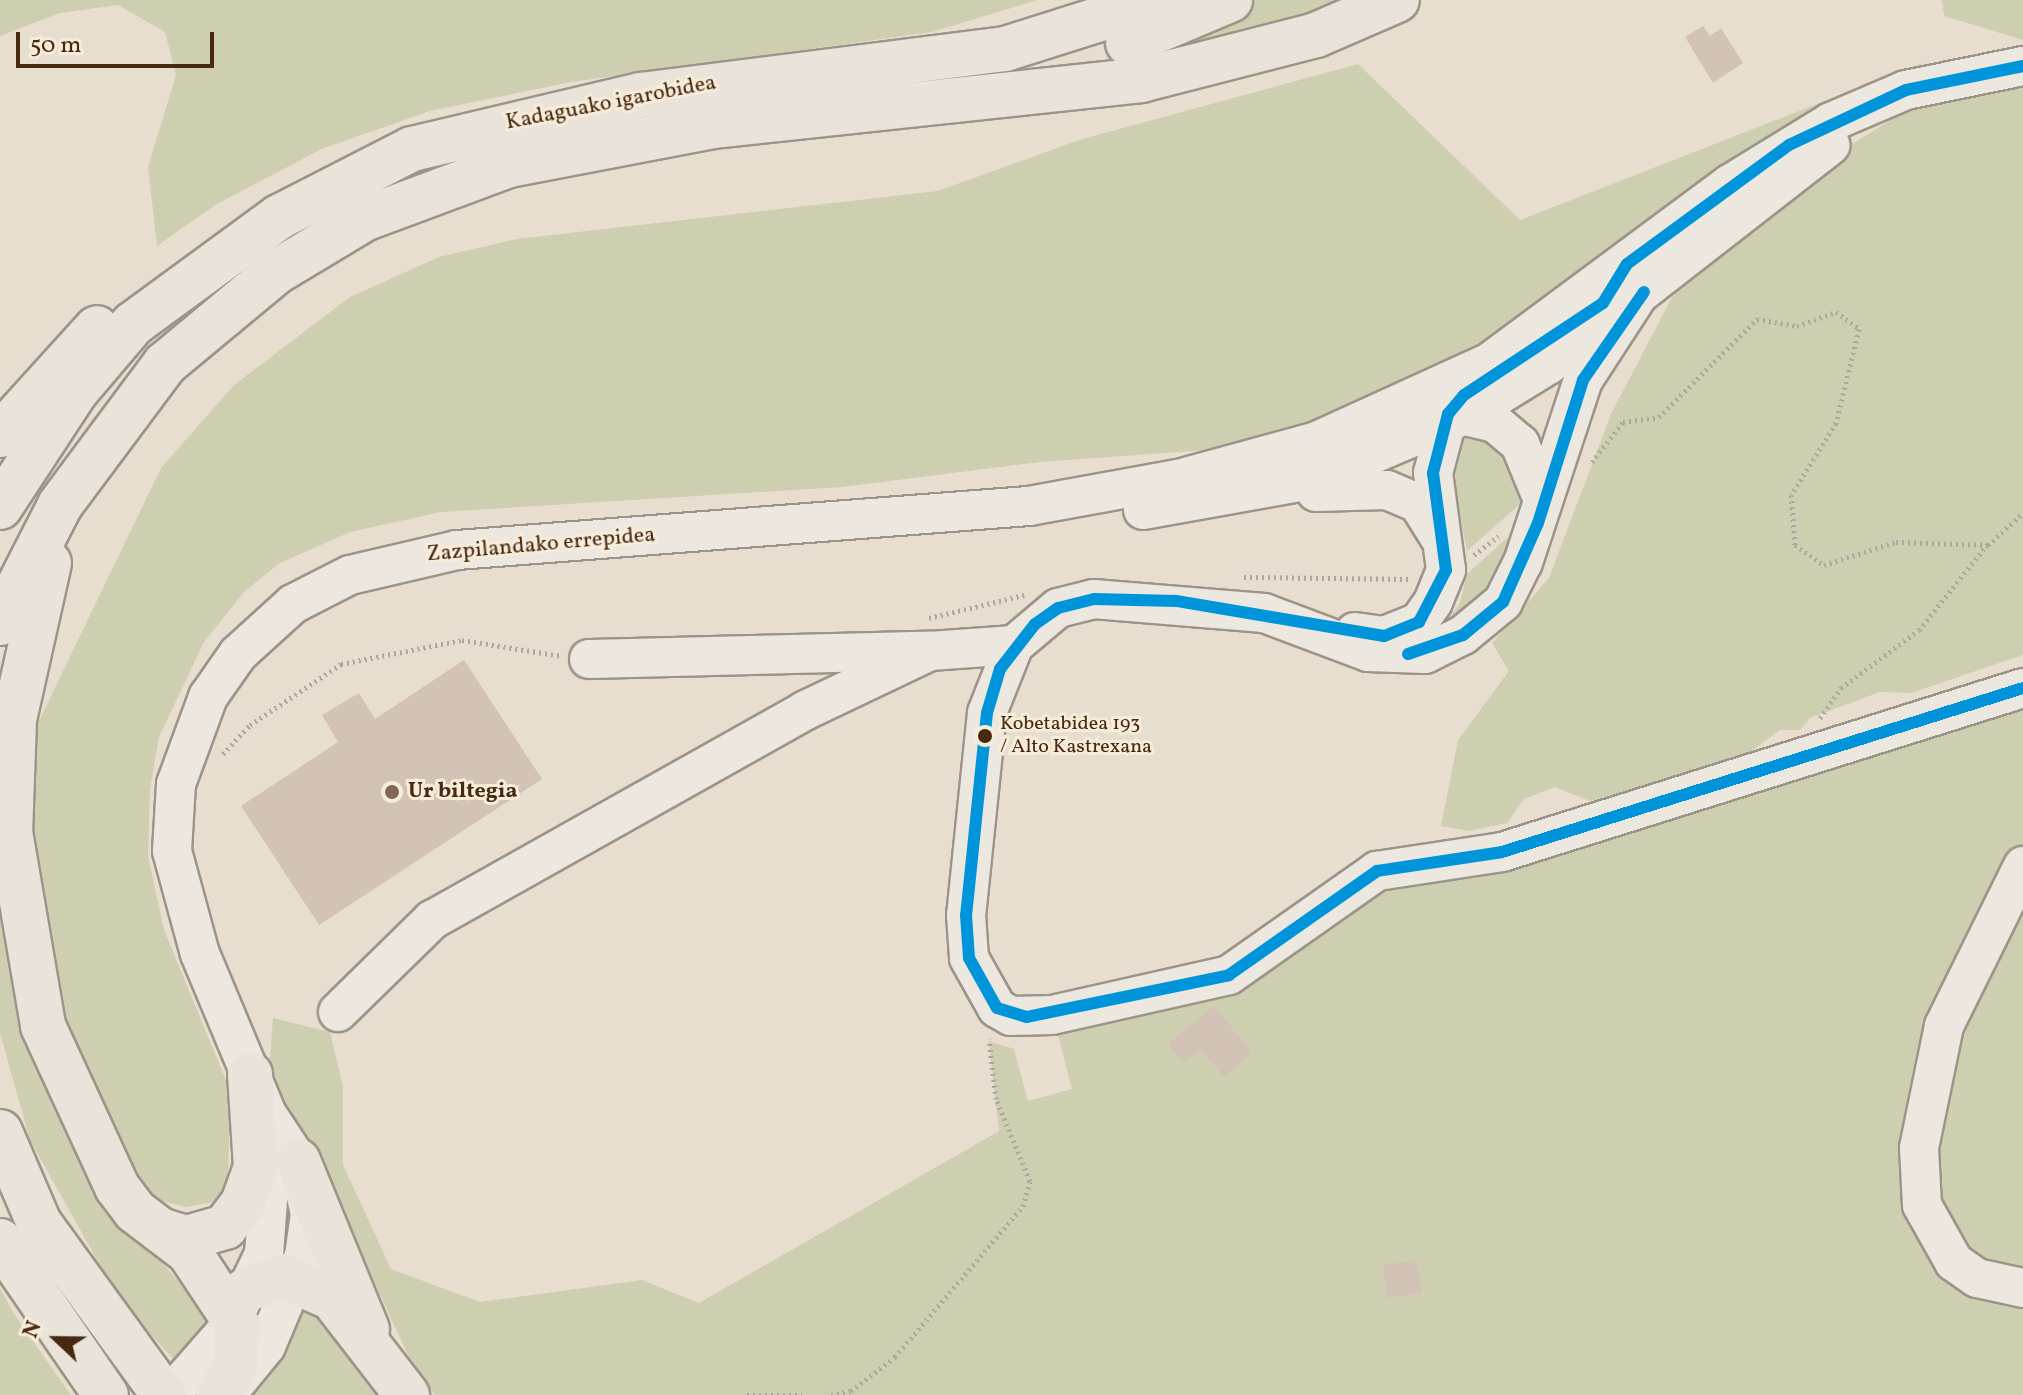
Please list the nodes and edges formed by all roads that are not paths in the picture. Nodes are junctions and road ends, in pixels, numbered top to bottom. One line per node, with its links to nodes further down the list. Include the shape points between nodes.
1 (1070, 0): 5 (highway, via 987,39)
2 (1160, 0): 5 (highway, via 1005,49)
3 (1230, 0): 7 (highway, via 1115,49)
4 (1397, 0): 7 (highway, via 1316,35 1141,80)
5 (890, 58): 8 (highway, Kadaguako igarobidea, via 505,122 412,149)
6 (2023, 66): 9 (street, via 1948,78 1841,138)
7 (793, 115): 15 (highway, Kadaguako igarobidea, via 509,165 364,219 276,272 165,364)
8 (280, 217): 11 (highway, via 228,227 189,251 62,361); 17 (highway, Kadaguako igarobidea, via 204,265 133,324 76,391)
9 (1632, 281): 10 (street); 12 (street, via 1490,362 1378,417); 14 (street, via 1583,380)
10 (1454, 418): 12 (street, via 1329,455); 13 (street, via 1312,480); 14 (street, via 1520,444); 18 (street, via 1433,473)
11 (0, 435)
12 (1291, 449): 16 (street)
13 (1210, 500): 16 (street, via 1090,514); 18 (street, via 1387,490 1418,503)
14 (1543, 500): 20 (street, via 1503,602 1451,641 1425,654 1368,652)
15 (60, 505): 19 (highway, Kadaguako igarobidea); 31 (highway, via 14,720 10,832 43,1026 117,1187)
16 (1029, 506): 27 (street, Zazpilandako errepidea, via 457,550 350,575 293,604 238,654 208,697 176,784 172,851 181,892)
17 (0, 507)
18 (1450, 551): 20 (street, via 1419,622 1384,636)
19 (0, 623)
20 (1301, 625): 21 (street, via 1176,601 1094,599 1058,608)
21 (1014, 645): 22 (street); 24 (street, via 987,713 966,915 969,958 997,1008 1011,1016 1052,1015 1229,975 1377,871 1502,852 1796,754)
22 (930, 651): 23 (street); 26 (street, via 804,711 432,920)
23 (589, 659)
24 (2023, 688)
25 (2023, 866): 34 (street, via 1944,1026 1919,1148 1922,1205 1954,1262 1977,1278)
26 (338, 1012)
27 (250, 1074): 28 (street, Zazpilandako errepidea); 31 (highway, via 256,1167 243,1203 225,1227 187,1238)
28 (267, 1114): 30 (street, Zazpilandako errepidea); 35 (street, Zazpilandako errepidea, via 272,1149 264,1254)
29 (0, 1132): 38 (highway, via 39,1223 117,1339)
30 (298, 1161): 33 (street, Zazpilandako errepidea, via 310,1214); 36 (highway, via 347,1267)
31 (160, 1230): 35 (highway)
32 (0, 1241): 37 (highway)
33 (295, 1280): 35 (highway, via 282,1276); 36 (highway, via 332,1298); 41 (street, Zazpilandako errepidea, via 266,1346)
34 (2023, 1288)
35 (240, 1304): 39 (street, Zazpilandako errepidea); 40 (highway, via 235,1367)
36 (371, 1343): 42 (highway)
37 (97, 1384)
38 (164, 1395)
39 (170, 1395)
40 (218, 1395)
41 (226, 1395)
42 (407, 1395)

